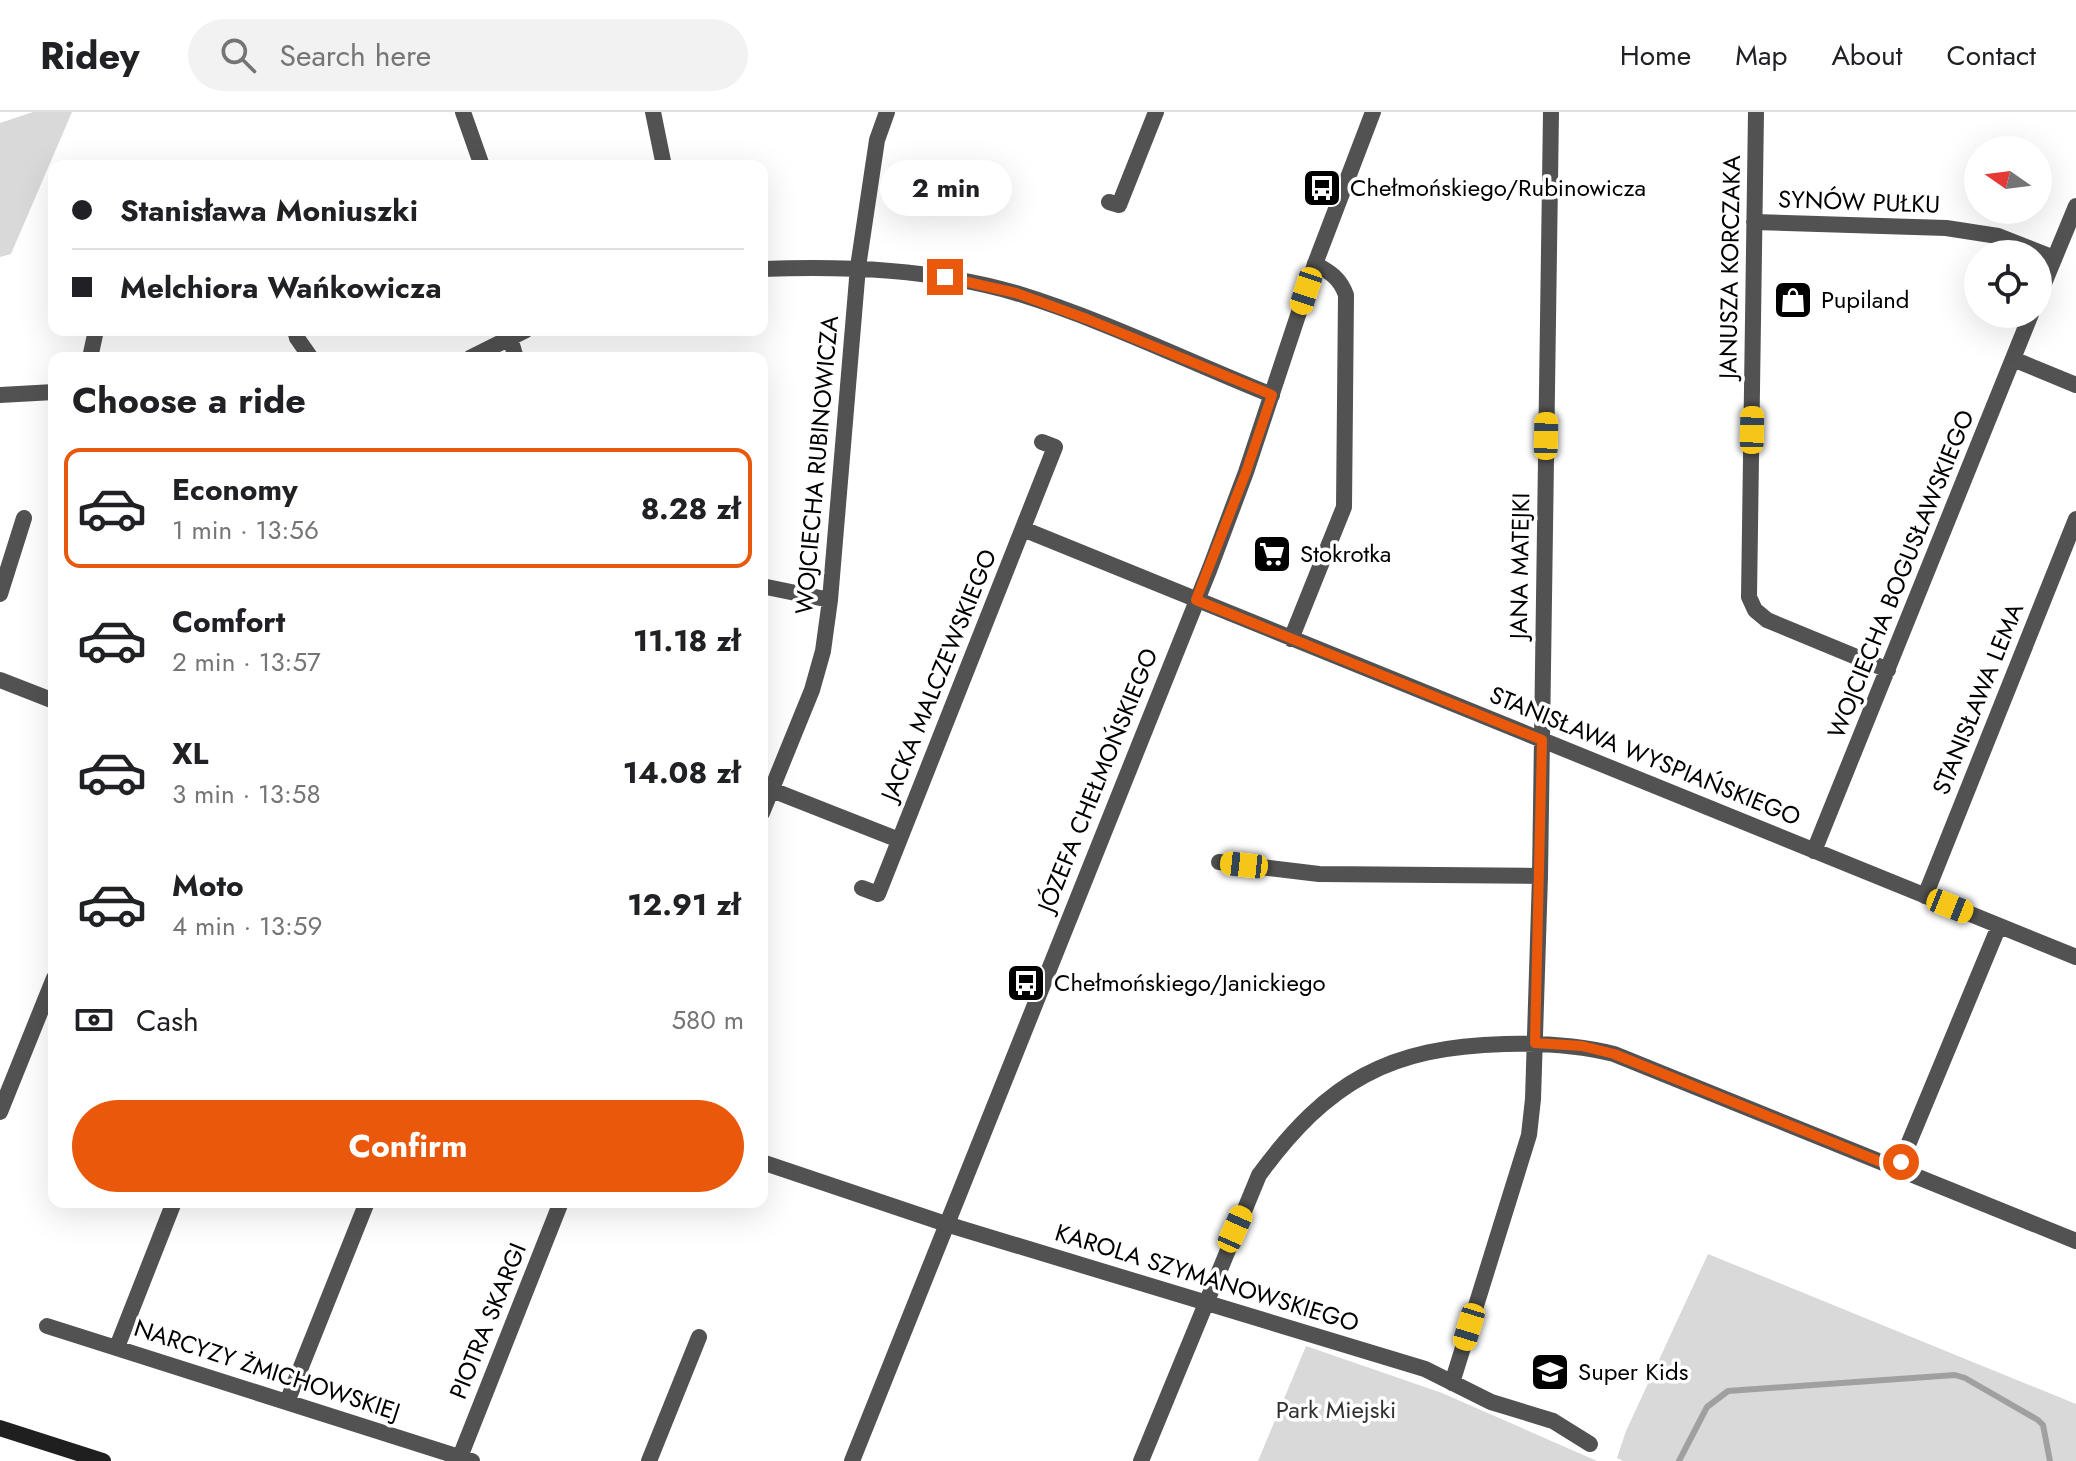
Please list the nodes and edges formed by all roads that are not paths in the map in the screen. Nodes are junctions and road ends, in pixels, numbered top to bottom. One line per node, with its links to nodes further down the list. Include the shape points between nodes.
1 (463, 112): 8 (street)
2 (653, 112): 9 (street)
3 (887, 112): 16 (street, WOJCIECHA RUBINOWICZA, via 877,140)
4 (1156, 112): 10 (street, via 1119,205)
5 (1373, 112): 15 (street, JÓZEFA CHEŁMOŃSKIEGO)
6 (1551, 112): 40 (street, JANA MATEJKI)
7 (1756, 112): 12 (street, JANUSZA KORCZAKA)
8 (480, 160)
9 (663, 160)
10 (1109, 202)
11 (2076, 206): 13 (street)
12 (1754, 222): 13 (street, SYNÓW PUŁKU, via 1946,228 1998,236); 37 (street, JANUSZA KORCZAKA, via 1749,597 1767,620)
13 (2054, 258): 14 (street)
14 (2052, 263)
15 (1315, 264): 27 (street, JÓZEFA CHEŁMOŃSKIEGO); 36 (street, via 1331,273 1346,295 1344,507)
16 (858, 267): 17 (street); 27 (street, via 945,277 1016,293); 34 (street, WOJCIECHA RUBINOWICZA)
17 (768, 269)
18 (2025, 328): 23 (street, WOJCIECHA BOGUSŁAWSKIEGO)
19 (514, 336): 20 (street)
20 (510, 338): 21 (street); 22 (street)
21 (482, 352)
22 (514, 352)
23 (2013, 359): 24 (street); 37 (street, WOJCIECHA BOGUSŁAWSKIEGO)
24 (2076, 385)
25 (48, 392): 26 (street)
26 (0, 395)
27 (1272, 395): 35 (street, JÓZEFA CHEŁMOŃSKIEGO)
28 (1042, 442): 31 (street, JACKA MALCZEWSKIEGO, via 1055,447)
29 (24, 518): 33 (street)
30 (2076, 519): 48 (street, STANISŁAWA LEMA)
31 (1023, 529): 35 (street, JACKA MALCZEWSKIEGO); 43 (street, JACKA MALCZEWSKIEGO)
32 (768, 587): 34 (street)
33 (0, 594)
34 (830, 600): 41 (street, WOJCIECHA RUBINOWICZA, via 812,690)
35 (1196, 600): 36 (street, STANISŁAWA WYSPIAŃSKIEGO); 60 (street, JÓZEFA CHEŁMOŃSKIEGO)
36 (1291, 639): 40 (street, STANISŁAWA WYSPIAŃSKIEGO)
37 (1888, 670): 44 (street, WOJCIECHA BOGUSŁAWSKIEGO)
38 (0, 680): 39 (street)
39 (48, 699)
40 (1542, 740): 44 (street, STANISŁAWA WYSPIAŃSKIEGO); 46 (street, JANA MATEJKI)
41 (772, 790): 42 (street, WOJCIECHA RUBINOWICZA); 43 (street, JACKA MALCZEWSKIEGO)
42 (768, 799)
43 (899, 840): 47 (street, JACKA MALCZEWSKIEGO, via 878,894)
44 (1814, 851): 48 (street, STANISŁAWA WYSPIAŃSKIEGO)
45 (1219, 862): 46 (street, via 1319,874)
46 (1540, 876): 52 (street, JANA MATEJKI)
47 (862, 888)
48 (1925, 896): 49 (street, STANISŁAWA WYSPIAŃSKIEGO)
49 (1999, 926): 50 (street, STANISŁAWA WYSPIAŃSKIEGO); 56 (street)
50 (2076, 957)
51 (48, 990): 53 (street)
52 (1535, 1043): 56 (street, via 1614,1054); 62 (street, via 1460,1045 1395,1060 1319,1106 1287,1136 1259,1175); 66 (street, JANA MATEJKI, via 1529,1135)
53 (8, 1069): 54 (street)
54 (0, 1112)
55 (768, 1164): 60 (street, KAROLA SZYMANOWSKIEGO)
56 (1898, 1169): 61 (street)
57 (172, 1208): 65 (street)
58 (365, 1208): 67 (street)
59 (559, 1208): 70 (street, PIOTRA SKARGI)
60 (946, 1224): 62 (street, KAROLA SZYMANOWSKIEGO); 73 (street, JÓZEFA CHEŁMOŃSKIEGO)
61 (2076, 1241)
62 (1205, 1302): 66 (street, KAROLA SZYMANOWSKIEGO, via 1425,1369); 74 (street)
63 (47, 1326): 65 (street, NARCYZY ŻMICHOWSKIEJ)
64 (699, 1337): 72 (street)
65 (117, 1347): 67 (street, NARCYZY ŻMICHOWSKIEJ)
66 (1452, 1383): 69 (street, KAROLA SZYMANOWSKIEGO, via 1491,1402 1553,1421)
67 (287, 1402): 70 (street, NARCYZY ŻMICHOWSKIEJ)
68 (0, 1428): 71 (main road)
69 (1590, 1444)
70 (466, 1459)
71 (103, 1461)
72 (649, 1461)
73 (852, 1461)
74 (1141, 1461)

